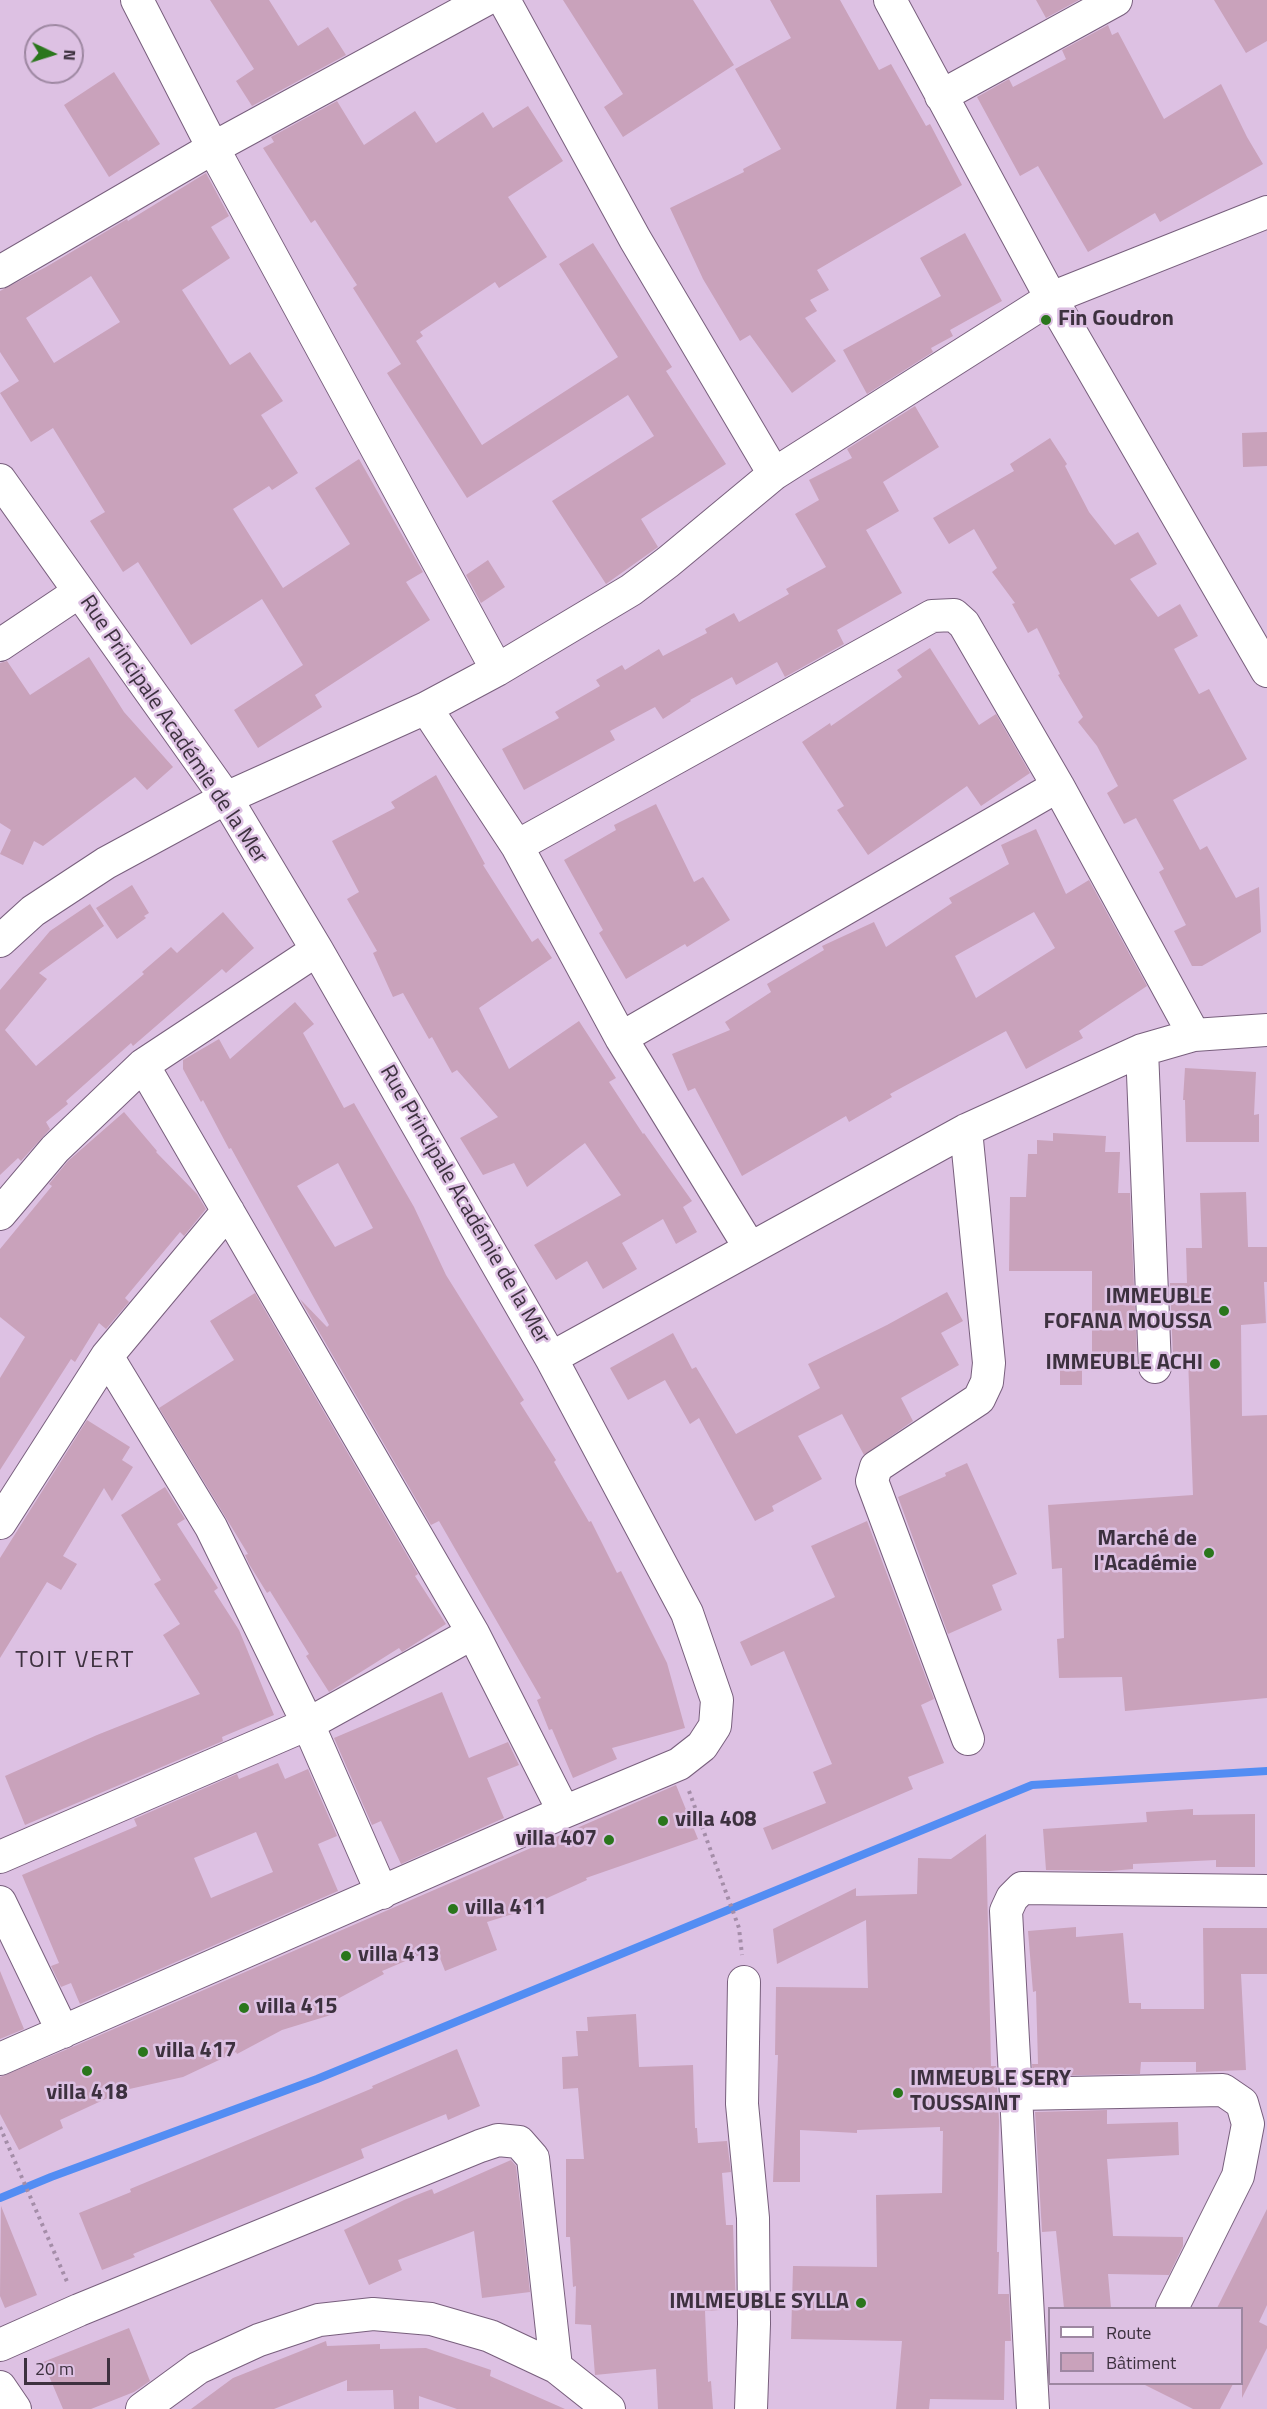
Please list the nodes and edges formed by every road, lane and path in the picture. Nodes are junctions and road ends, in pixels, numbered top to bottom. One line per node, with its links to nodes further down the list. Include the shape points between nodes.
1 (137, 0): 7 (street)
2 (485, 0): 7 (street)
3 (504, 0): 11 (street, via 635,239)
4 (890, 0): 6 (street)
5 (1116, 0): 6 (street)
6 (941, 96): 10 (street)
7 (213, 148): 9 (street); 15 (street)
8 (1267, 212): 10 (street)
9 (0, 272)
10 (1051, 298): 11 (street); 16 (street)
11 (774, 474): 15 (street, via 632,590)
12 (0, 480): 13 (street, Rue Principale Académie de la Mer)
13 (79, 592): 14 (street); 19 (street, Rue Principale Académie de la Mer)
14 (0, 645)
15 (496, 670): 17 (street)
16 (1267, 671)
17 (426, 708): 19 (street); 20 (street)
18 (1058, 786): 20 (street, via 964,624 954,615 932,616); 24 (street); 25 (street)
19 (226, 798): 21 (street, via 106,863 33,911); 22 (street, Rue Principale Académie de la Mer)
20 (517, 846): 25 (street)
21 (0, 941)
22 (317, 950): 27 (street); 33 (street, Rue Principale Académie de la Mer)
23 (1267, 1030): 24 (street, Rue Principale Académie de la Mer)
24 (1194, 1035): 26 (street, Rue Principale Académie de la Mer)
25 (621, 1038): 31 (street)
26 (1142, 1050): 28 (street, Rue Principale Académie de la Mer); 34 (street)
27 (143, 1065): 29 (street); 30 (street, via 55,1149)
28 (966, 1130): 31 (street, Rue Principale Académie de la Mer); 38 (street, via 989,1363 987,1382 979,1399 876,1467 872,1480)
29 (228, 1211): 32 (street); 36 (street)
30 (0, 1214)
31 (750, 1248): 33 (street, Rue Principale Académie de la Mer)
32 (107, 1356): 35 (street); 37 (street, via 211,1527)
33 (551, 1358): 39 (street, via 687,1613 717,1700 715,1726 702,1746)
34 (1155, 1367)
35 (0, 1523)
36 (473, 1633): 37 (street); 40 (street)
37 (308, 1724): 41 (street); 43 (street)
38 (968, 1739)
39 (679, 1764): 40 (street); 45 (path)
40 (564, 1812): 43 (street)
41 (0, 1857)
42 (1267, 1892): 49 (street, via 1022,1888 1006,1911)
43 (382, 1893): 47 (street)
44 (0, 1902): 47 (street)
45 (739, 1928)
46 (744, 1982): 59 (street, via 742,2104 753,2218)
47 (63, 2032): 48 (street)
48 (0, 2059)
49 (1017, 2094): 51 (street, via 1223,2090 1242,2103 1248,2124 1238,2176); 60 (street)
50 (0, 2127): 52 (path)
51 (1172, 2307)
52 (79, 2310): 53 (street); 54 (street, via 480,2146 498,2140 519,2142 533,2158)
53 (0, 2345)
54 (555, 2367): 57 (street, via 490,2336 431,2319 373,2313 319,2320 260,2340 198,2368); 58 (street)
55 (0, 2387): 56 (street)
56 (15, 2409)
57 (142, 2409)
58 (609, 2409)
59 (751, 2409)
60 (1033, 2409)

